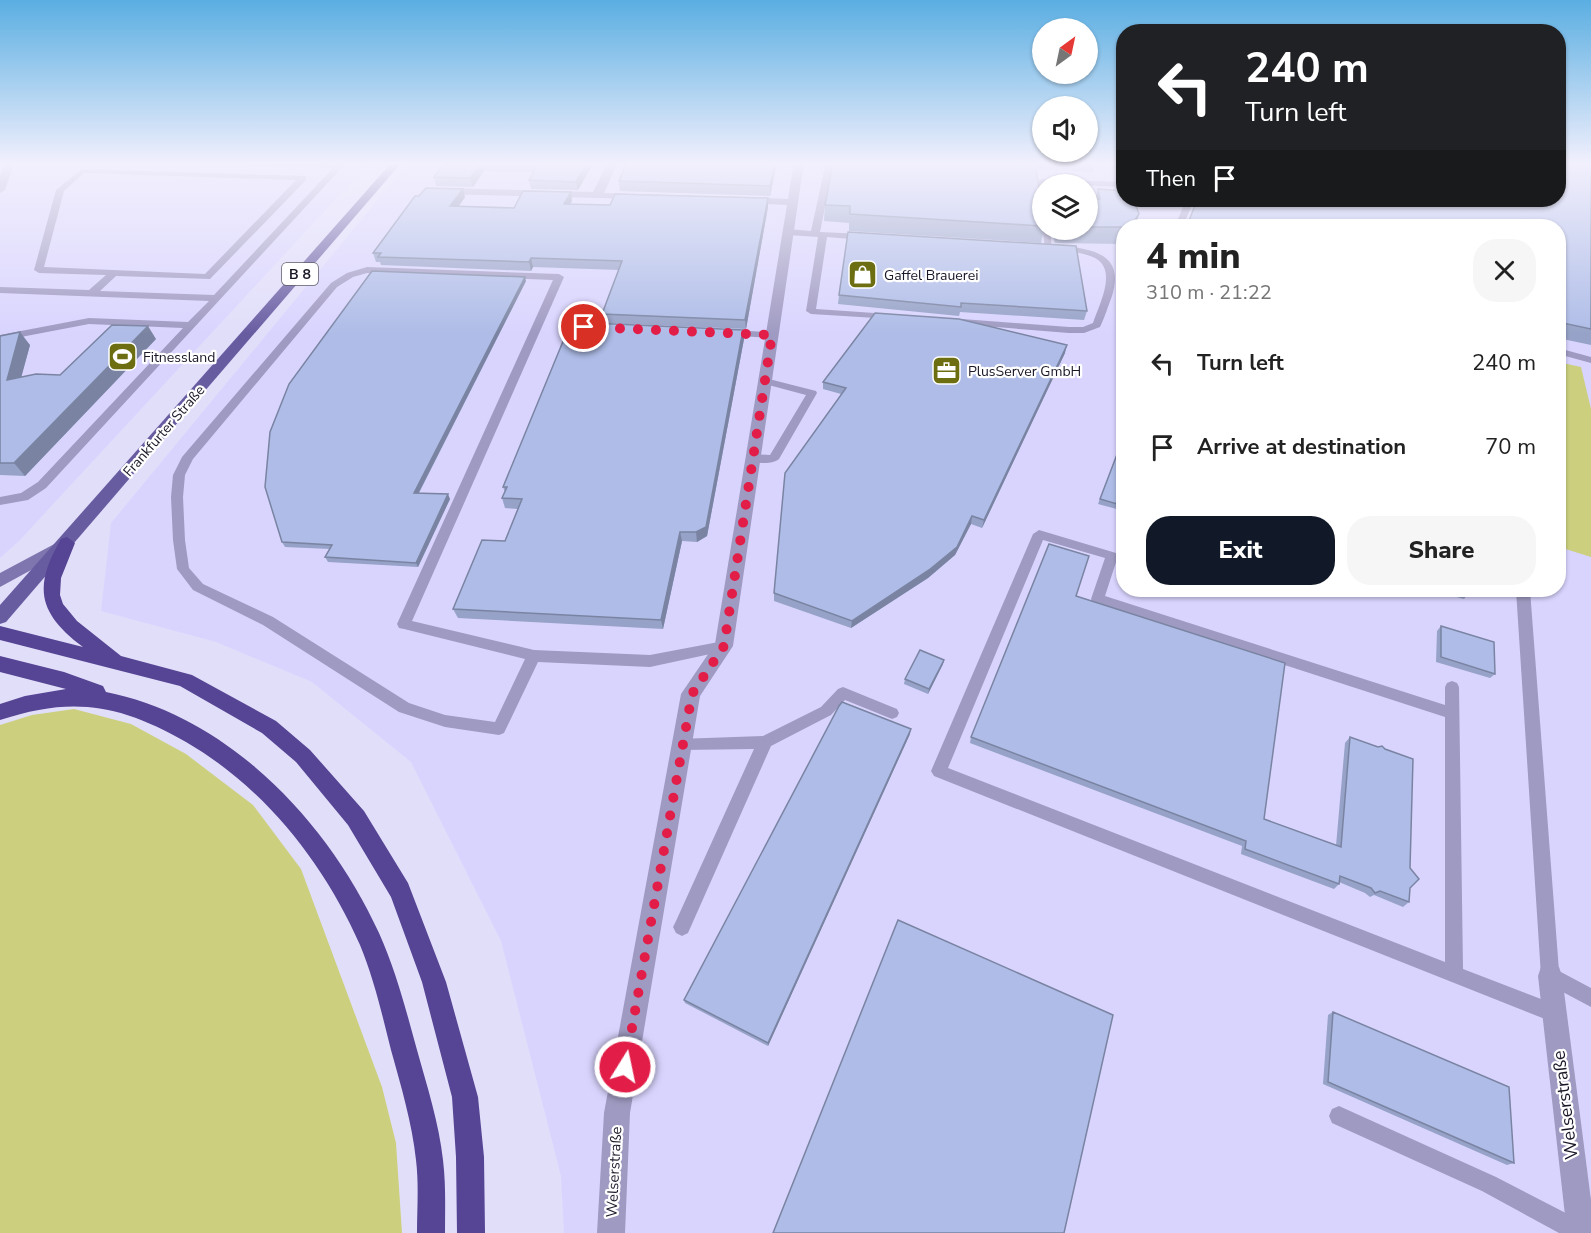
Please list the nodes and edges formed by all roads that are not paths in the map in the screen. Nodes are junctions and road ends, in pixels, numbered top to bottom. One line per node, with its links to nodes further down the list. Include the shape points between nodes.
1 (52, 220): 13 (lane, via 39,270)
2 (263, 220): 13 (lane, via 207,277)
3 (290, 220): 16 (lane)
4 (347, 220): 28 (main road, Frankfurter Straße / B 8)
5 (790, 220): 7 (street, Welserstraße)
6 (821, 220): 8 (lane)
7 (788, 232): 8 (lane); 21 (street, Welserstraße)
8 (819, 234): 9 (lane); 17 (lane, via 811,311)
9 (878, 237)
10 (1048, 240): 12 (lane)
11 (1038, 246): 12 (lane)
12 (1049, 247): 18 (lane, via 1084,250 1107,260 1112,284 1097,325 1069,330)
13 (114, 273): 15 (lane)
14 (0, 290): 15 (lane)
15 (92, 293): 16 (lane)
16 (217, 298): 19 (lane)
17 (905, 318)
18 (952, 322)
19 (193, 325): 22 (lane, via 89,321); 27 (lane, via 42,484 24,497)
20 (713, 332): 21 (lane)
21 (772, 335): 25 (street, Welserstraße)
22 (0, 338)
23 (1566, 353): 24 (lane)
24 (1591, 360)
25 (765, 381): 26 (street, Welserstraße); 26 (lane, via 812,393 773,459)
26 (753, 458): 33 (street, Welserstraße)
27 (0, 501)
28 (67, 543): 29 (street); 31 (main road, Frankfurter Straße / B 8); 35 (highway, via 51,583 51,597 81,636)
29 (0, 581)
30 (1523, 597): 46 (lane)
31 (0, 617)
32 (0, 633): 35 (highway)
33 (724, 646): 34 (lane, via 650,661); 43 (street, Welserstraße, via 692,694)
34 (534, 656): 34 (lane, via 499,729 445,721 404,708 268,621 198,587 183,569 177,497 179,475 188,457 334,285 350,275 367,270 399,270 559,277 404,624)
35 (120, 663): 51 (highway, via 185,680 269,727 303,756 361,827 400,891 434,982 465,1097)
36 (0, 664): 38 (highway, via 64,680)
37 (1452, 687): 41 (lane)
38 (108, 699): 39 (highway, via 77,696 38,700); 50 (highway, via 132,705 188,733 227,757 264,788 314,844 354,906 385,980 423,1122 431,1174)
39 (0, 712)
40 (892, 713): 42 (lane, via 843,693 826,711)
41 (1452, 713): 45 (lane); 45 (lane, via 1098,598 1112,556 1039,534 939,771)
42 (765, 742): 43 (lane); 44 (lane)
43 (683, 744): 52 (street, Welserstraße, via 617,1113)
44 (682, 927)
45 (1454, 974): 48 (lane)
46 (1550, 976): 47 (lane); 48 (street, Welserstraße)
47 (1591, 998)
48 (1555, 1014): 53 (street, Welserstraße)
49 (1339, 1116): 53 (lane, via 1489,1184)
50 (431, 1233)
51 (471, 1233)
52 (611, 1233)
53 (1581, 1233)

